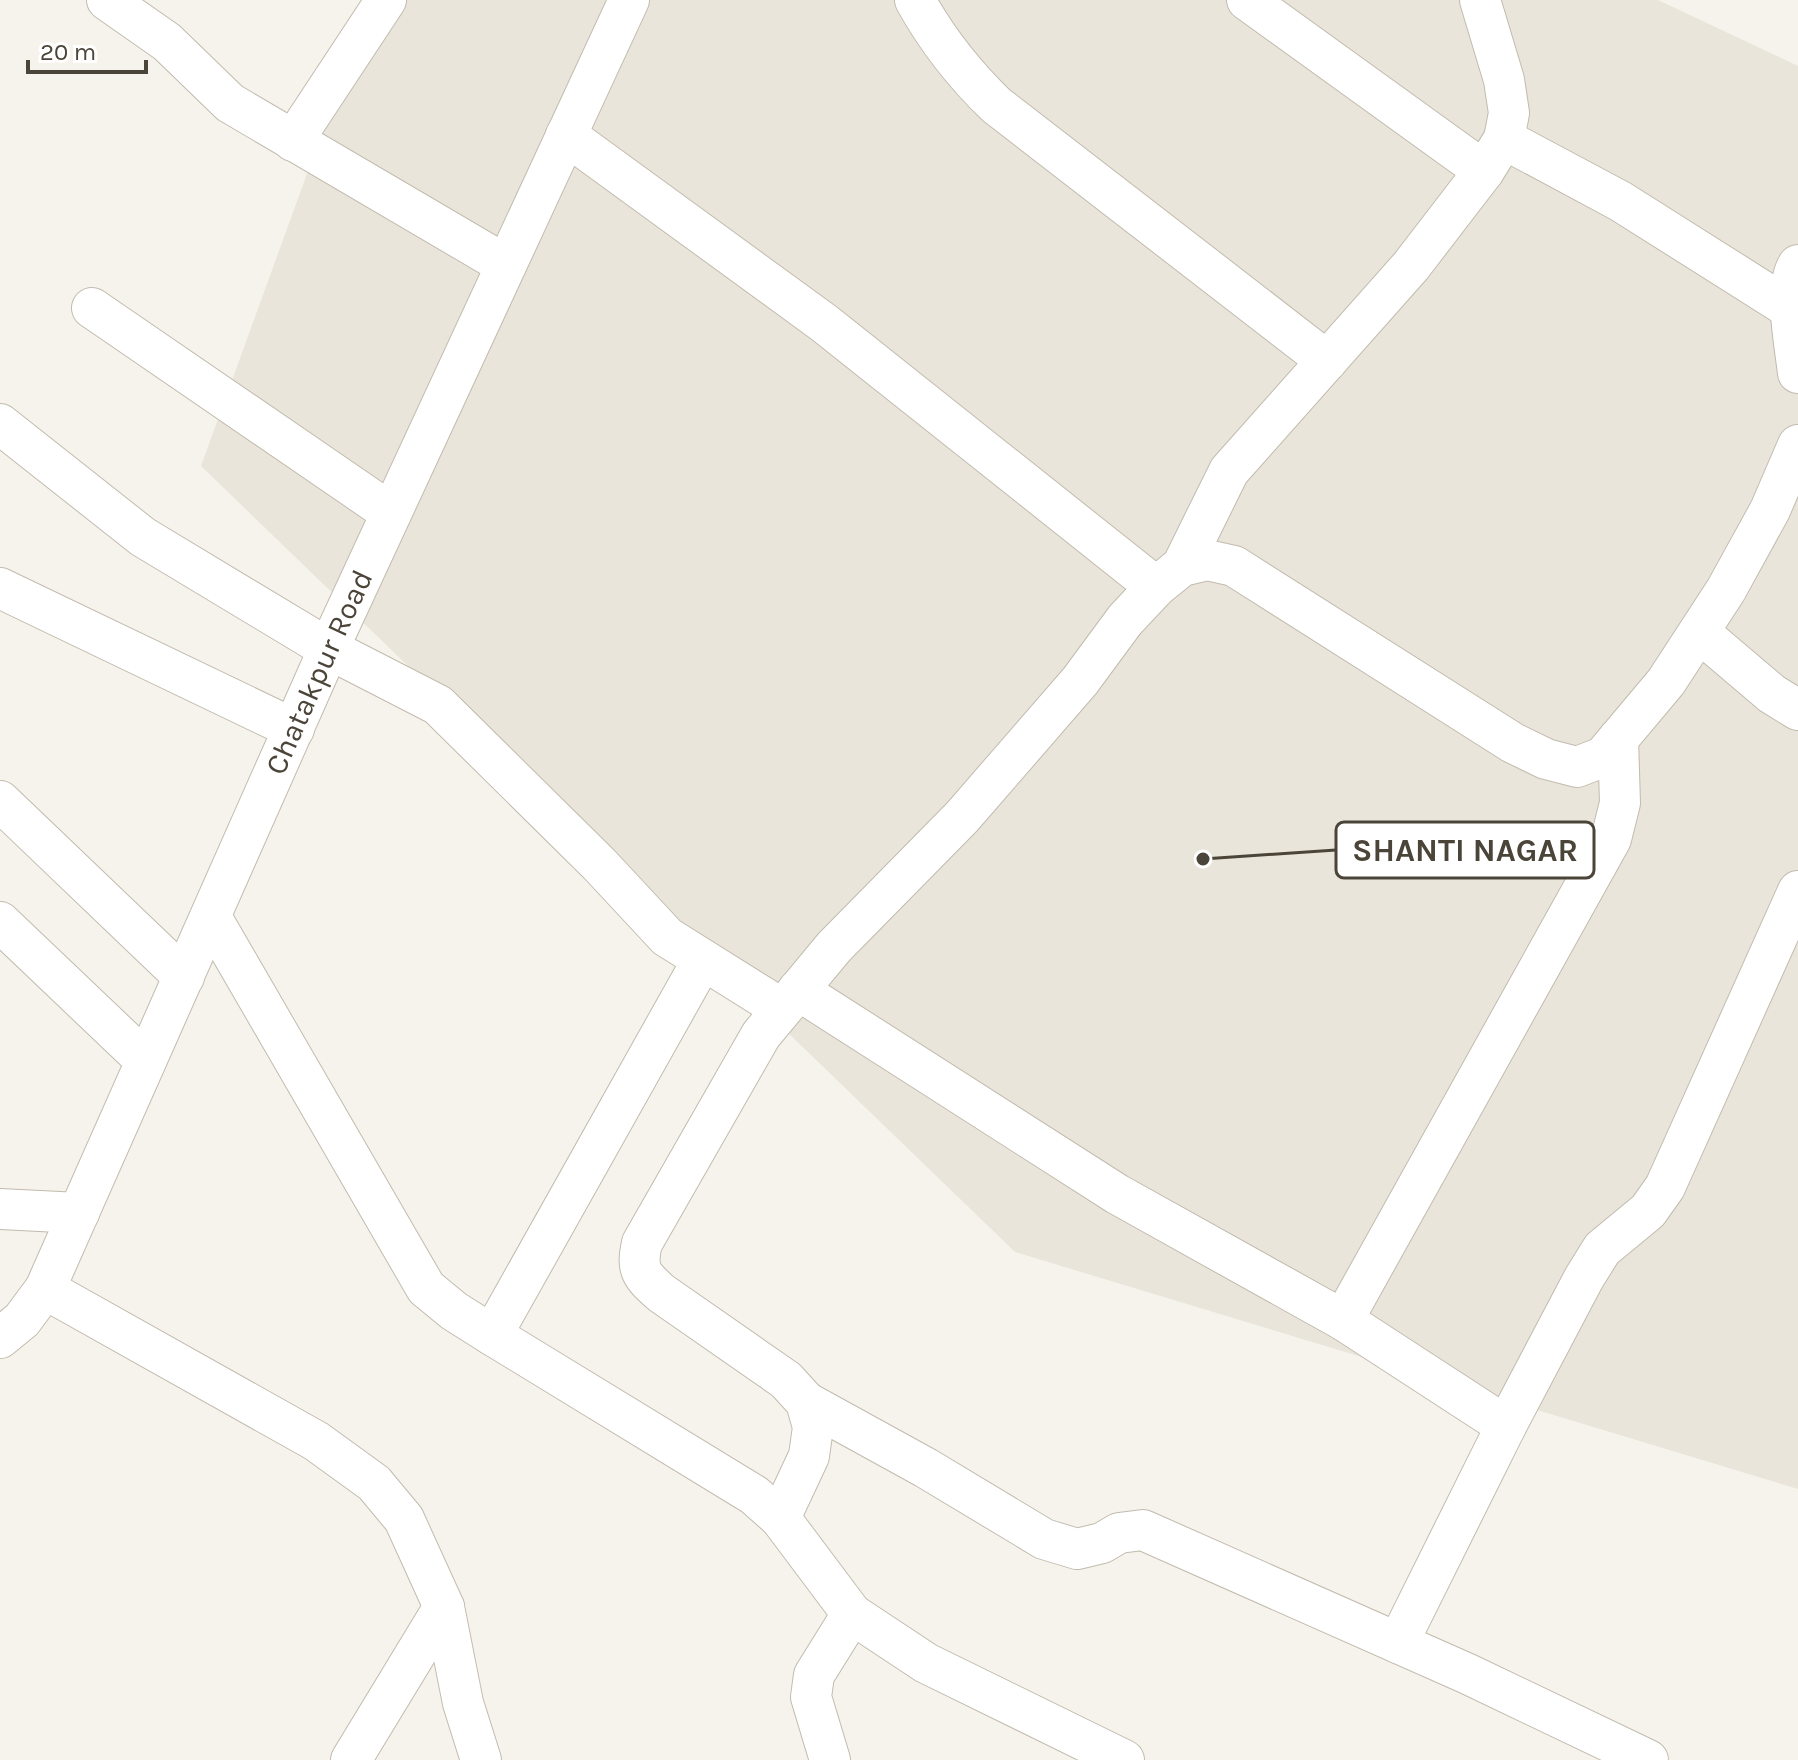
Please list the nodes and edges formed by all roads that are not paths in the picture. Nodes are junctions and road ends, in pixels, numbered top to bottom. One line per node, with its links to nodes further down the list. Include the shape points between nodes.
1 (107, 0): 8 (street, via 167,42 230,103)
2 (386, 0): 8 (street)
3 (629, 0): 7 (street, Chatakpur Road)
4 (915, 0): 14 (street, via 969,79 996,105)
5 (1247, 0): 9 (street)
6 (1480, 0): 9 (street, via 1509,113)
7 (566, 135): 10 (street, Chatakpur Road); 19 (street)
8 (293, 141): 10 (street)
9 (1494, 155): 13 (street, via 1620,201); 14 (street, via 1411,266)
10 (506, 265): 18 (street, Chatakpur Road)
11 (1798, 265): 13 (street)
12 (92, 308): 18 (street)
13 (1791, 309): 15 (street)
14 (1327, 361): 19 (street, via 1229,471)
15 (1798, 373)
16 (0, 424): 22 (street, via 143,537)
17 (1798, 445): 21 (street, via 1770,510)
18 (391, 513): 22 (street, Chatakpur Road)
19 (1169, 576): 25 (street, via 1207,560 1234,566 1464,713 1546,759 1577,767 1603,757); 32 (street, via 1125,620 1080,681 962,817 834,947)
20 (0, 588): 24 (street)
21 (1699, 632): 23 (street); 25 (street)
22 (329, 649): 24 (street, Chatakpur Road); 30 (street, via 449,713 667,937)
23 (1798, 710)
24 (294, 729): 28 (street, Chatakpur Road)
25 (1618, 739): 37 (street, via 1620,803 1611,839)
26 (0, 801): 31 (street)
27 (1798, 891): 41 (street, via 1665,1187 1648,1211 1602,1249)
28 (211, 917): 31 (street, Chatakpur Road); 38 (street, via 426,1288)
29 (0, 922): 33 (street)
30 (702, 961): 32 (street); 38 (street)
31 (184, 977): 33 (street, Chatakpur Road)
32 (790, 1000): 37 (street, via 1117,1194); 40 (street, via 730,1085 642,1243 638,1263 644,1279 786,1380)
33 (146, 1061): 35 (street, Chatakpur Road)
34 (0, 1209): 35 (street)
35 (79, 1213): 36 (street, Chatakpur Road)
36 (45, 1289): 39 (street, Chatakpur Road, via 22,1320); 43 (street, via 316,1441 374,1483 404,1519)
37 (1343, 1320): 41 (street)
38 (492, 1335): 42 (street, via 754,1495)
39 (0, 1338)
40 (806, 1402): 42 (street, via 813,1427 809,1456); 45 (street, via 1044,1539 1077,1549 1143,1530)
41 (1506, 1426): 45 (street)
42 (780, 1518): 44 (street)
43 (444, 1607): 46 (street); 47 (street, via 463,1703)
44 (852, 1614): 48 (street, via 814,1675 811,1697); 49 (street, via 926,1663)
45 (1398, 1643): 50 (street)
46 (351, 1760)
47 (481, 1760)
48 (830, 1760)
49 (1124, 1760)
50 (1648, 1760)

